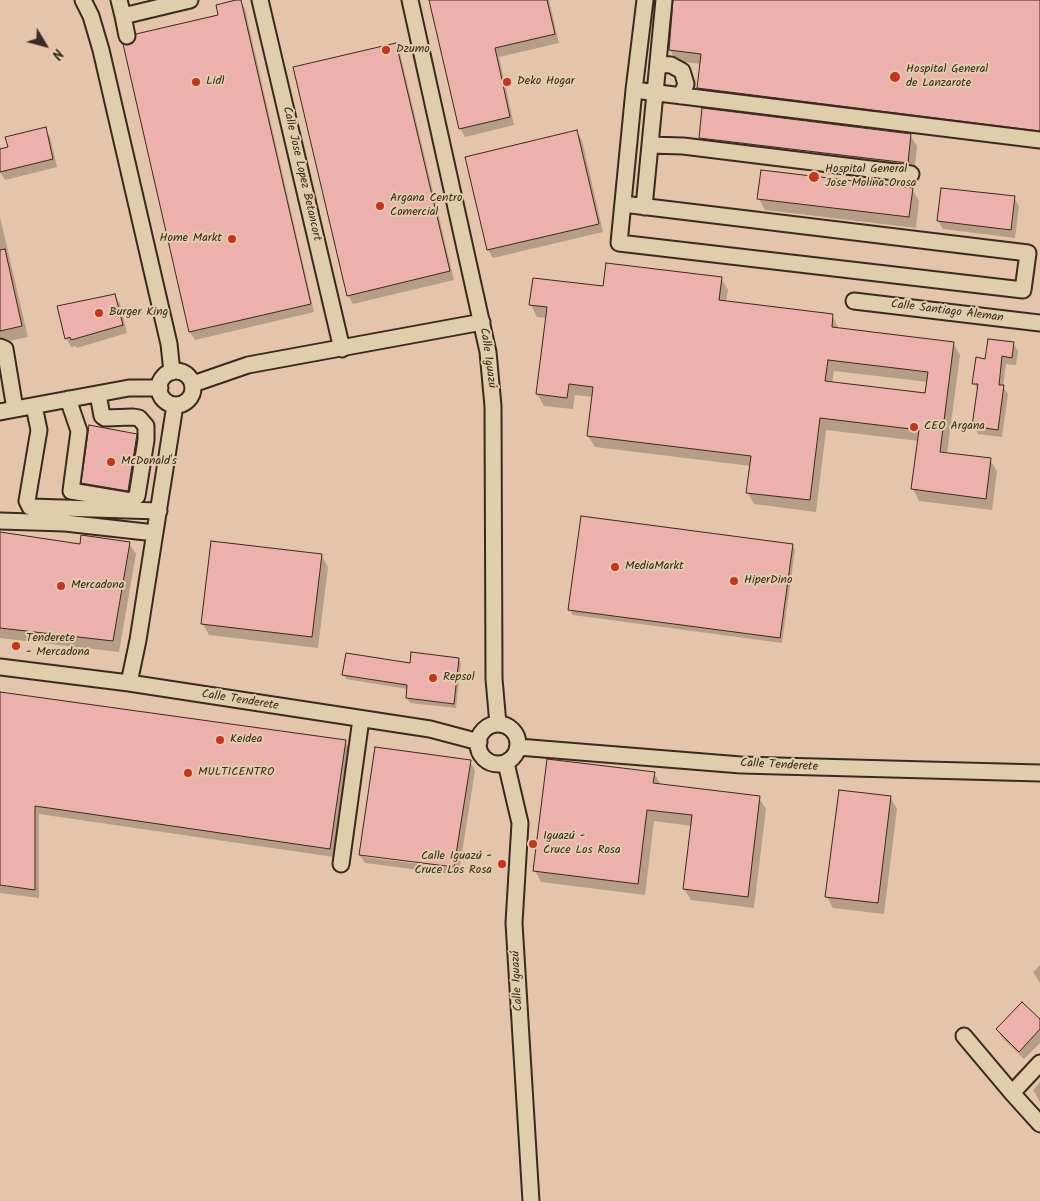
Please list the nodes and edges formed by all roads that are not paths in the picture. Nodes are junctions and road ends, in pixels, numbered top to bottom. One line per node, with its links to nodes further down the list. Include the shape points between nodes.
1 (83, 0): 24 (street, via 103,58)
2 (119, 0): 8 (street)
3 (190, 0): 8 (street)
4 (260, 0): 23 (street, Calle Jose Lopez Betancort)
5 (410, 0): 20 (street, Calle Iguazú)
6 (645, 0): 11 (street)
7 (664, 0): 10 (street)
8 (123, 16): 9 (street)
9 (127, 36)
10 (658, 64): 12 (street); 13 (street, via 682,70 686,84)
11 (634, 90): 12 (street); 17 (street)
12 (655, 93): 13 (street); 15 (street)
13 (681, 96): 14 (street)
14 (1040, 140)
15 (650, 145): 16 (street, via 683,146); 18 (street)
16 (911, 174)
17 (623, 204): 18 (street); 18 (street, via 619,243 1024,290 1028,253)
18 (644, 207)
19 (854, 301): 21 (street, Calle Santiago Aleman)
20 (482, 322): 23 (street); 40 (street, Calle Iguazú, via 492,406 494,680)
21 (1040, 323)
22 (0, 347): 31 (street, via 5,349)
23 (342, 348): 25 (street, via 248,365)
24 (172, 372): 25 (street, via 185,374); 26 (street, via 161,381)
25 (193, 384): 29 (street, via 191,397 181,405)
26 (160, 388): 27 (street, via 129,388); 29 (street, via 164,399)
27 (98, 394): 28 (street); 32 (street, via 105,418 139,418 146,426 137,496 127,501)
28 (68, 400): 30 (street); 32 (street, via 79,431)
29 (175, 405): 34 (street)
30 (34, 406): 31 (street); 33 (street, via 39,430 28,505 30,508)
31 (7, 411)
32 (71, 491): 33 (street)
33 (70, 508): 34 (street)
34 (159, 511): 36 (street)
35 (0, 521): 36 (street)
36 (155, 533): 38 (street)
37 (0, 667): 38 (street, Calle Tenderete)
38 (129, 683): 39 (street, Calle Tenderete)
39 (361, 719): 41 (street, Calle Tenderete, via 430,728); 45 (street)
40 (498, 724): 41 (street, via 485,729); 42 (street, via 513,731)
41 (478, 742): 43 (street, via 483,757 490,762)
42 (518, 747): 43 (street); 44 (street, Calle Tenderete, via 741,765)
43 (506, 763): 50 (street, Calle Iguazú, via 520,823 514,923)
44 (1040, 773)
45 (341, 864)
46 (964, 1036): 48 (street)
47 (1040, 1063): 48 (street)
48 (1012, 1093): 49 (street)
49 (1040, 1124)
50 (531, 1201)

